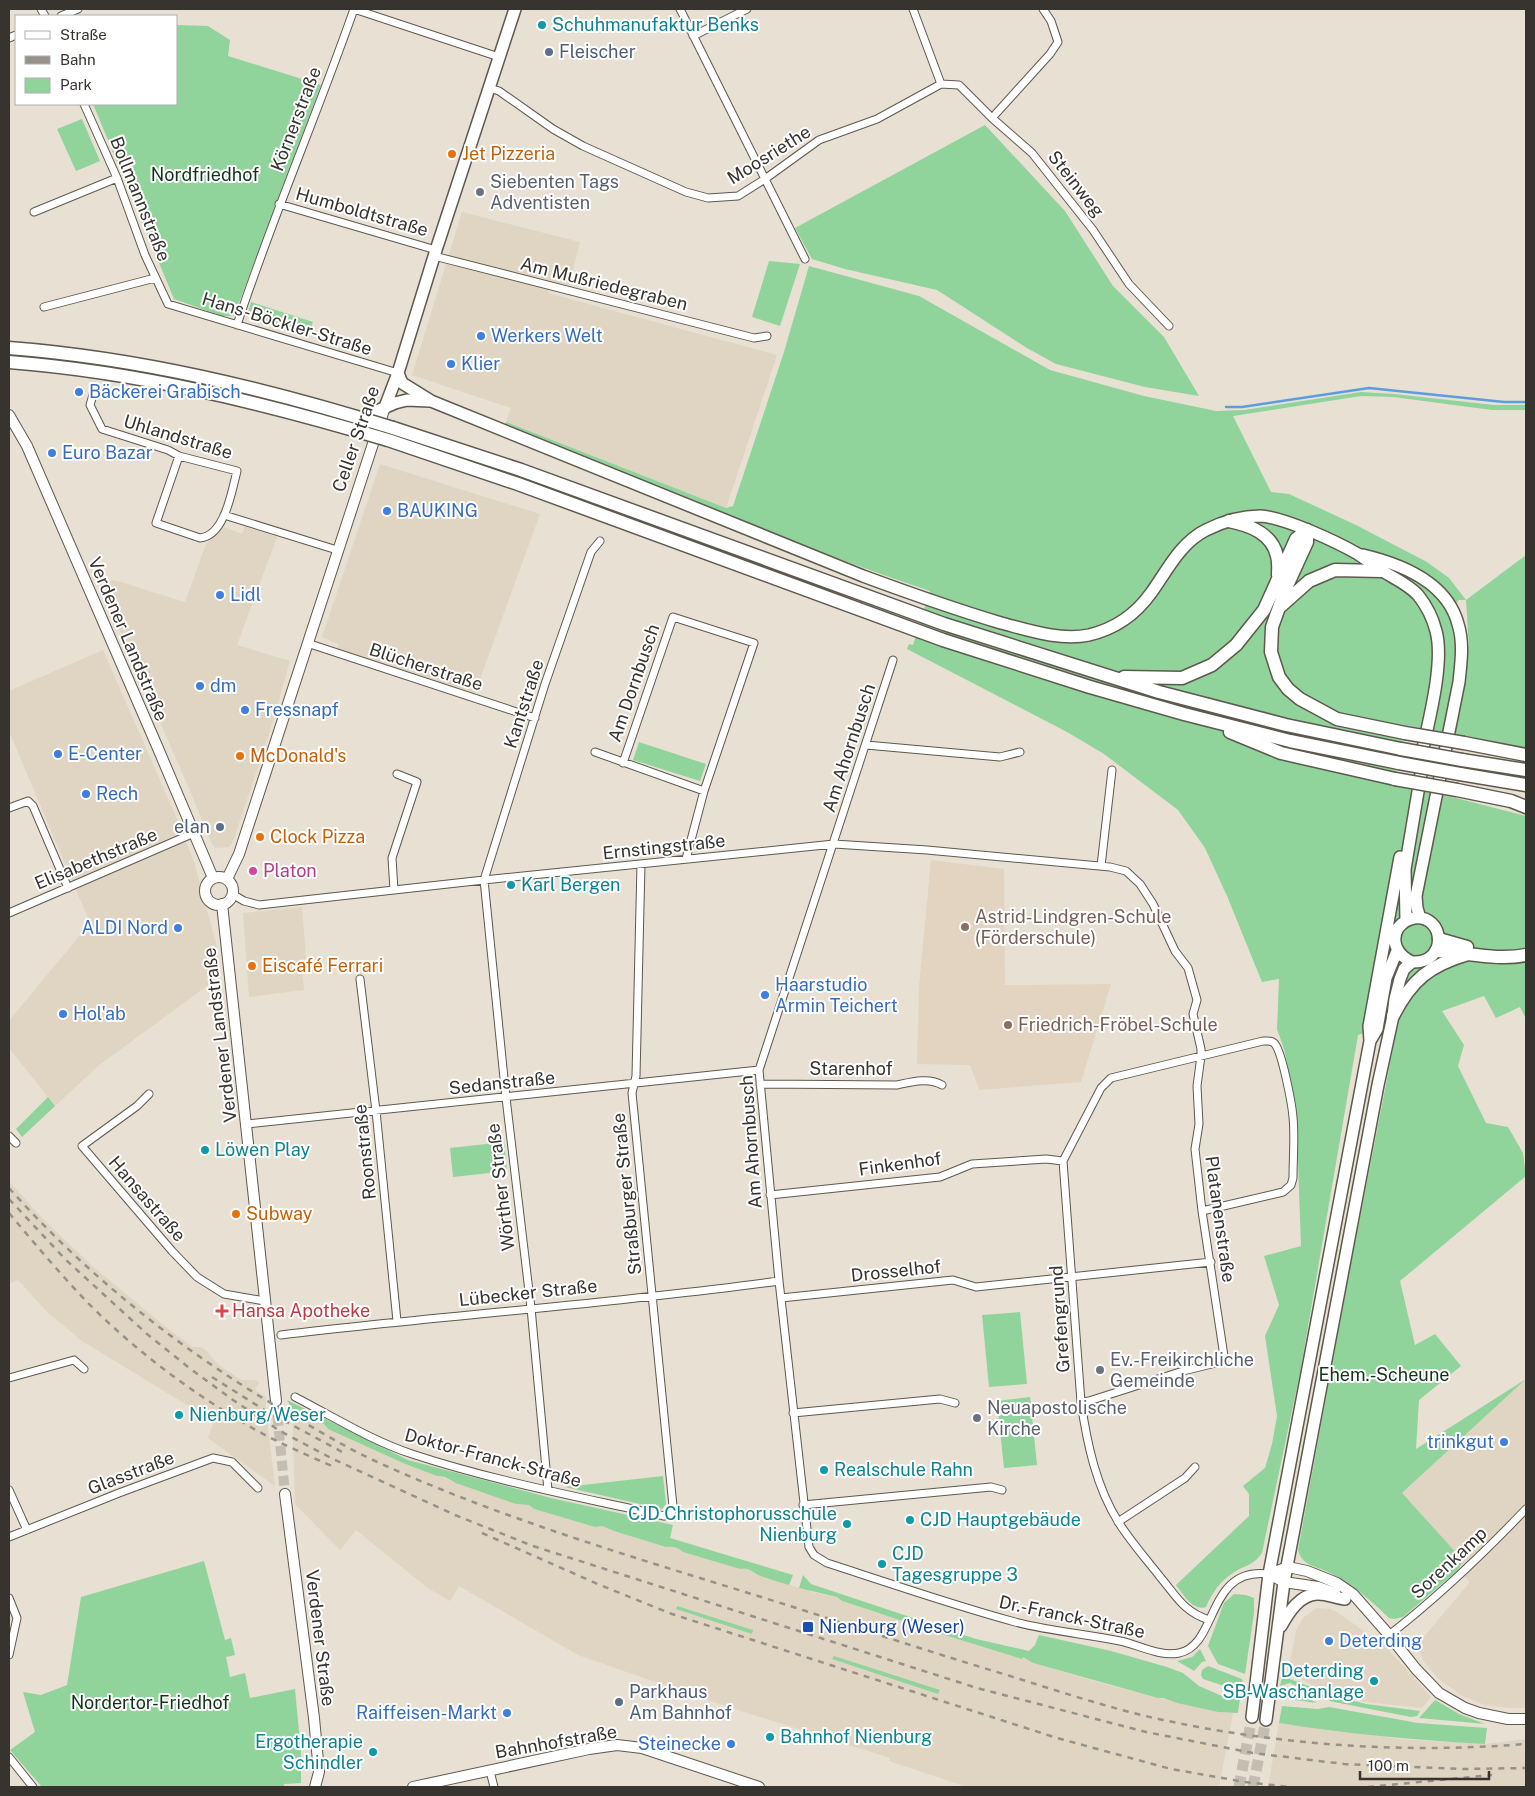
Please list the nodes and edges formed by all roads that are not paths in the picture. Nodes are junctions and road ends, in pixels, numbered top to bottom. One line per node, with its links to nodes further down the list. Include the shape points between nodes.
1 (78, 9): 8 (street)
2 (354, 9): 10 (street); 17 (street, Körnerstraße)
3 (515, 9): 10 (main road, Celler Straße)
4 (680, 9): 9 (street)
5 (747, 9): 9 (street)
6 (913, 9): 11 (street)
7 (1043, 9): 14 (street, via 1051,20 1058,42)
8 (63, 15)
9 (693, 36): 16 (street)
10 (499, 57): 12 (main road, Celler Straße)
11 (941, 84): 14 (street, Steinweg, via 959,84); 16 (street, Moosriethe, via 876,119 819,140)
12 (489, 88): 16 (street, Moosriethe, via 499,91 583,146 686,192 708,198 738,196); 19 (main road, Celler Straße)
13 (84, 105): 15 (street, Bollmannstraße)
14 (992, 118): 25 (street, Steinweg, via 1032,153 1093,230 1129,284)
15 (117, 178): 18 (street); 21 (street, Bollmannstraße)
16 (766, 179): 20 (street)
17 (279, 204): 19 (street, Humboldtstraße); 24 (street, Körnerstraße)
18 (34, 212)
19 (435, 253): 26 (street, Am Mußriedegraben, via 754,338); 30 (main road, Celler Straße)
20 (805, 259)
21 (155, 278): 22 (street, Bollmannstraße); 23 (street)
22 (168, 304): 24 (street, Hans-Böckler-Straße)
23 (44, 307)
24 (237, 325): 30 (street, Hans-Böckler-Straße)
25 (1169, 326)
26 (767, 336)
27 (9, 348): 47 (highway, bridge, via 82,355 197,375 285,396 393,428 521,470 927,618)
28 (9, 355): 33 (main road, via 142,371 328,415 361,418)
29 (9, 362): 48 (highway, bridge, via 136,377 187,387 388,440 518,484 943,640)
30 (398, 373): 32 (main road, via 402,383); 33 (main road, Celler Straße)
31 (93, 395): 35 (street, Uhlandstraße, via 90,405 102,429)
32 (431, 401): 33 (main road, via 407,400); 37 (main road, via 921,598 1060,636 1087,635 1126,619 1139,608 1183,548 1206,530)
33 (385, 407): 40 (main road, Celler Straße)
34 (9, 415): 63 (main road, Verdener Landstraße, via 27,446)
35 (179, 456): 36 (street, Uhlandstraße, via 237,471); 36 (street, via 156,523 205,538 222,523)
36 (224, 515): 40 (street)
37 (1229, 521): 38 (main road, via 1260,516); 43 (highway, via 1251,527 1272,542)
38 (1307, 530): 41 (main road); 43 (highway, via 1296,539); 44 (highway, via 1308,542)
39 (600, 540): 49 (street, Kantstraße, via 591,552)
40 (337, 550): 45 (main road, Celler Straße)
41 (1357, 554): 42 (main road); 76 (main road, via 1386,561 1418,575 1444,596 1459,625 1462,653 1459,682 1416,896)
42 (1382, 571): 44 (highway, via 1334,570 1309,581); 55 (main road, via 1417,594 1436,629 1439,646 1437,673)
43 (1279, 579): 47 (highway, via 1264,610 1236,645 1212,665 1182,678)
44 (1281, 606): 53 (highway, bridge, via 1272,627 1271,652 1279,677 1300,699 1337,719)
45 (307, 643): 49 (street, Blücherstraße); 69 (main road, Celler Straße, via 239,854)
46 (894, 660): 50 (street, Am Ahornbusch)
47 (1104, 675): 57 (highway, bridge, via 1235,712 1401,749)
48 (1184, 714): 59 (highway, bridge, via 1399,763); 61 (highway, bridge, via 1281,753 1511,801)
49 (535, 718): 70 (street, Kantstraße)
50 (866, 745): 52 (street, via 1000,757); 64 (street, Am Ahornbusch)
51 (595, 752): 54 (street, Am Dornbusch)
52 (1020, 752)
53 (1526, 755)
54 (622, 762): 60 (street, Am Dornbusch); 60 (street, Am Dornbusch, via 673,617 754,642)
55 (1420, 762): 77 (main road, via 1421,774 1405,869); 87 (main road, via 1415,773 1368,1026)
56 (1112, 770): 67 (street)
57 (1526, 770)
58 (397, 774): 72 (street, via 418,782 392,858)
59 (1526, 785)
60 (704, 791): 65 (street, Am Dornbusch)
61 (1526, 807)
62 (9, 808): 71 (street, via 28,801 33,806)
63 (194, 833): 68 (main road, Verdener Landstraße); 71 (street, Elisabethstraße)
64 (834, 844): 65 (street, Ernstingstraße); 67 (street, Ernstingstraße); 89 (street, Am Ahornbusch)
65 (686, 859): 66 (street, Ernstingstraße)
66 (641, 864): 70 (street, Ernstingstraße); 90 (street, Straßburger Straße)
67 (1101, 866): 88 (street, Ernstingstraße, via 1126,871 1140,884 1175,951 1188,968 1197,1000 1193,1014)
68 (213, 878): 69 (main road); 74 (main road, via 207,883 205,894 213,904)
69 (227, 879): 73 (main road, via 232,886)
70 (484, 880): 72 (street, Ernstingstraße); 94 (street, Wörther Straße)
71 (68, 888): 75 (street, Elisabethstraße)
72 (394, 890): 73 (street, Ernstingstraße, via 259,905)
73 (232, 894): 74 (main road, via 229,901)
74 (222, 904): 96 (main road, Verdener Landstraße)
75 (9, 913)
76 (1420, 918): 77 (main road); 78 (main road, via 1435,927)
77 (1406, 921): 80 (main road, via 1397,931)
78 (1439, 939): 79 (highway, via 1483,950); 81 (main road)
79 (1526, 950)
80 (1397, 951): 84 (main road); 87 (main road, via 1386,978 1377,1029)
81 (1436, 952): 82 (highway); 84 (main road, via 1426,960)
82 (1468, 954): 83 (highway, via 1513,958); 86 (highway, via 1438,965 1420,977)
83 (1526, 955)
84 (1412, 962): 86 (main road, via 1400,979)
85 (360, 979): 95 (street, Roonstraße)
86 (1393, 1016): 131 (main road, via 1340,1278)
87 (1370, 1041): 132 (main road)
88 (1201, 1056): 99 (street, via 1111,1078 1101,1088); 101 (street, Platanenstraße, via 1196,1086 1199,1124 1195,1148); 101 (street, via 1263,1041 1276,1044 1285,1070 1293,1116 1293,1178 1288,1189)
89 (759, 1070): 90 (street, Sedanstraße); 91 (street, Am Ahornbusch)
90 (634, 1084): 94 (street, Sedanstraße); 105 (street, Straßburger Straße, via 632,1093)
91 (760, 1084): 92 (street, Starenhof, via 897,1085 935,1081); 100 (street, Am Ahornbusch)
92 (942, 1085)
93 (149, 1094): 107 (street, Hansastraße, via 82,1146 197,1277 224,1294)
94 (506, 1098): 95 (street, Sedanstraße); 108 (street, Wörther Straße)
95 (376, 1111): 96 (street, Sedanstraße); 109 (street, Roonstraße)
96 (247, 1124): 107 (main road, Verdener Landstraße)
97 (9, 1136): 98 (street)
98 (16, 1143)
99 (1063, 1162): 100 (street, Finkenhof, via 1046,1159 972,1164 940,1177); 103 (street, Grefengrund)
100 (770, 1195): 104 (street, Am Ahornbusch)
101 (1202, 1212): 102 (street, Platanenstraße)
102 (1211, 1262): 103 (street, Drosselhof); 115 (street, Platanenstraße, via 1224,1356 1220,1362)
103 (1073, 1278): 106 (street, Drosselhof, via 976,1287 953,1280); 115 (street, Grefengrund)
104 (778, 1281): 105 (street, Lübecker Straße); 106 (street, Am Ahornbusch)
105 (652, 1296): 108 (street, Lübecker Straße); 126 (street, Straßburger Straße, via 673,1506 671,1513)
106 (781, 1298): 117 (street, Am Ahornbusch)
107 (265, 1301): 114 (main road, Verdener Landstraße)
108 (531, 1308): 109 (street, Lübecker Straße); 121 (street, Wörther Straße)
109 (397, 1321): 110 (street, Lübecker Straße)
110 (281, 1335)
111 (84, 1369): 112 (street, via 74,1360)
112 (9, 1378)
113 (295, 1397): 121 (street, Doktor-Franck-Straße, via 410,1454)
114 (276, 1401)
115 (1081, 1402): 127 (street, Grefengrund, via 1097,1476)
116 (954, 1403): 117 (street, via 940,1399)
117 (793, 1413): 124 (street, Am Ahornbusch)
118 (1195, 1467): 127 (street, via 1185,1478)
119 (258, 1488): 128 (street, Glasstraße, via 232,1462 213,1458)
120 (9, 1490): 128 (street)
121 (548, 1490): 126 (street, Doktor-Franck-Straße)
122 (1002, 1490): 124 (street, via 991,1487)
123 (285, 1494): 148 (main road, Verdener Straße, via 314,1718 319,1772)
124 (803, 1505): 130 (street, Am Ahornbusch)
125 (1526, 1510): 139 (street, Sorenkamp, via 1476,1560)
126 (664, 1516)
127 (1118, 1522): 137 (street, Grefengrund, via 1189,1612)
128 (26, 1530): 129 (street, Glasstraße)
129 (9, 1538)
130 (810, 1551): 137 (street, Dr.-Franck-Straße, via 827,1562 1018,1623 1120,1641 1160,1653 1189,1650 1198,1643)
131 (1288, 1568): 132 (main road); 133 (main road); 136 (main road, via 1307,1571 1337,1583)
132 (1269, 1574): 133 (main road); 137 (street, Dr.-Franck-Straße, via 1252,1575 1234,1583 1218,1600); 141 (main road)
133 (1284, 1582): 135 (main road, via 1318,1587); 138 (main road)
134 (9, 1598): 140 (street, via 17,1618)
135 (1346, 1599): 136 (main road); 138 (main road, via 1317,1594 1308,1596 1289,1612)
136 (1369, 1613): 139 (main road)
137 (1209, 1620)
138 (1279, 1629): 143 (main road)
139 (1389, 1635): 142 (main road, via 1425,1679 1453,1702 1494,1717)
140 (9, 1655)
141 (1252, 1716)
142 (1526, 1719)
143 (1266, 1720)
144 (9, 1758): 147 (street)
145 (490, 1771): 146 (main road, Bahnhofstraße, via 589,1749 628,1745 674,1757); 149 (main road, Bahnhofstraße); 150 (street)
146 (742, 1785): 151 (main road, Bahnhofstraße)
147 (33, 1787)
148 (315, 1787)
149 (413, 1787)
150 (494, 1787)
151 (759, 1787)

